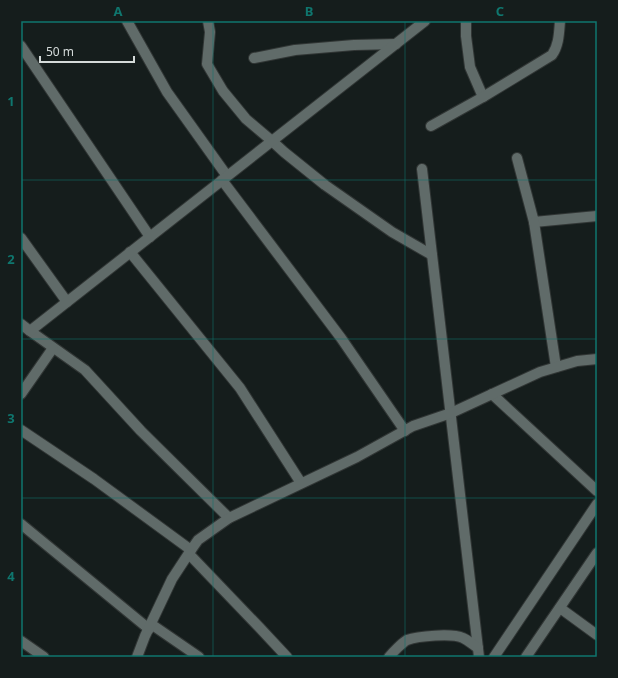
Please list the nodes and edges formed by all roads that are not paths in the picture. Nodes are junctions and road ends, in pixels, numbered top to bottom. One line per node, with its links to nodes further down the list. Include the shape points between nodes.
1 (127, 21): 14 (street, via 167,92)
2 (208, 21): 11 (street, via 210,32 207,64 223,91 246,119)
3 (425, 21): 6 (street)
4 (466, 21): 9 (street, via 470,67)
5 (560, 21): 9 (street, via 558,44 552,55)
6 (396, 44): 8 (street, via 295,50); 11 (street)
7 (21, 46): 17 (street)
8 (254, 58)
9 (483, 97): 10 (street)
10 (431, 126)
11 (272, 141): 14 (street); 20 (street, via 337,193 392,232)
12 (517, 158): 16 (street)
13 (422, 169): 20 (street)
14 (225, 178): 17 (street); 31 (street, via 342,338)
15 (597, 216): 16 (street)
16 (534, 222): 26 (street)
17 (150, 237): 19 (street)
18 (21, 238): 21 (street)
19 (130, 252): 21 (street); 32 (street, via 240,388)
20 (432, 255): 29 (street)
21 (67, 302): 23 (street)
22 (21, 324): 23 (street)
23 (30, 331): 24 (street)
24 (53, 348): 27 (street); 35 (street, via 85,370 141,431)
25 (597, 359): 26 (street)
26 (556, 367): 28 (street)
27 (21, 394)
28 (492, 394): 29 (street); 33 (street)
29 (451, 413): 31 (street); 43 (street)
30 (21, 430): 37 (street, via 94,480)
31 (405, 430): 32 (street, via 357,457)
32 (301, 483): 35 (street)
33 (597, 491)
34 (597, 504): 49 (street)
35 (229, 518): 37 (street, via 198,540)
36 (21, 524): 40 (street)
37 (190, 552): 40 (street, via 172,580); 47 (street)
38 (597, 552): 39 (street)
39 (560, 608): 41 (street); 50 (street)
40 (150, 626): 45 (street); 46 (street)
41 (597, 635)
42 (21, 641): 44 (street)
43 (479, 652): 48 (street, via 462,637 442,635 406,641)
44 (44, 657)
45 (137, 657)
46 (199, 657)
47 (287, 657)
48 (389, 657)
49 (494, 657)
50 (526, 657)

